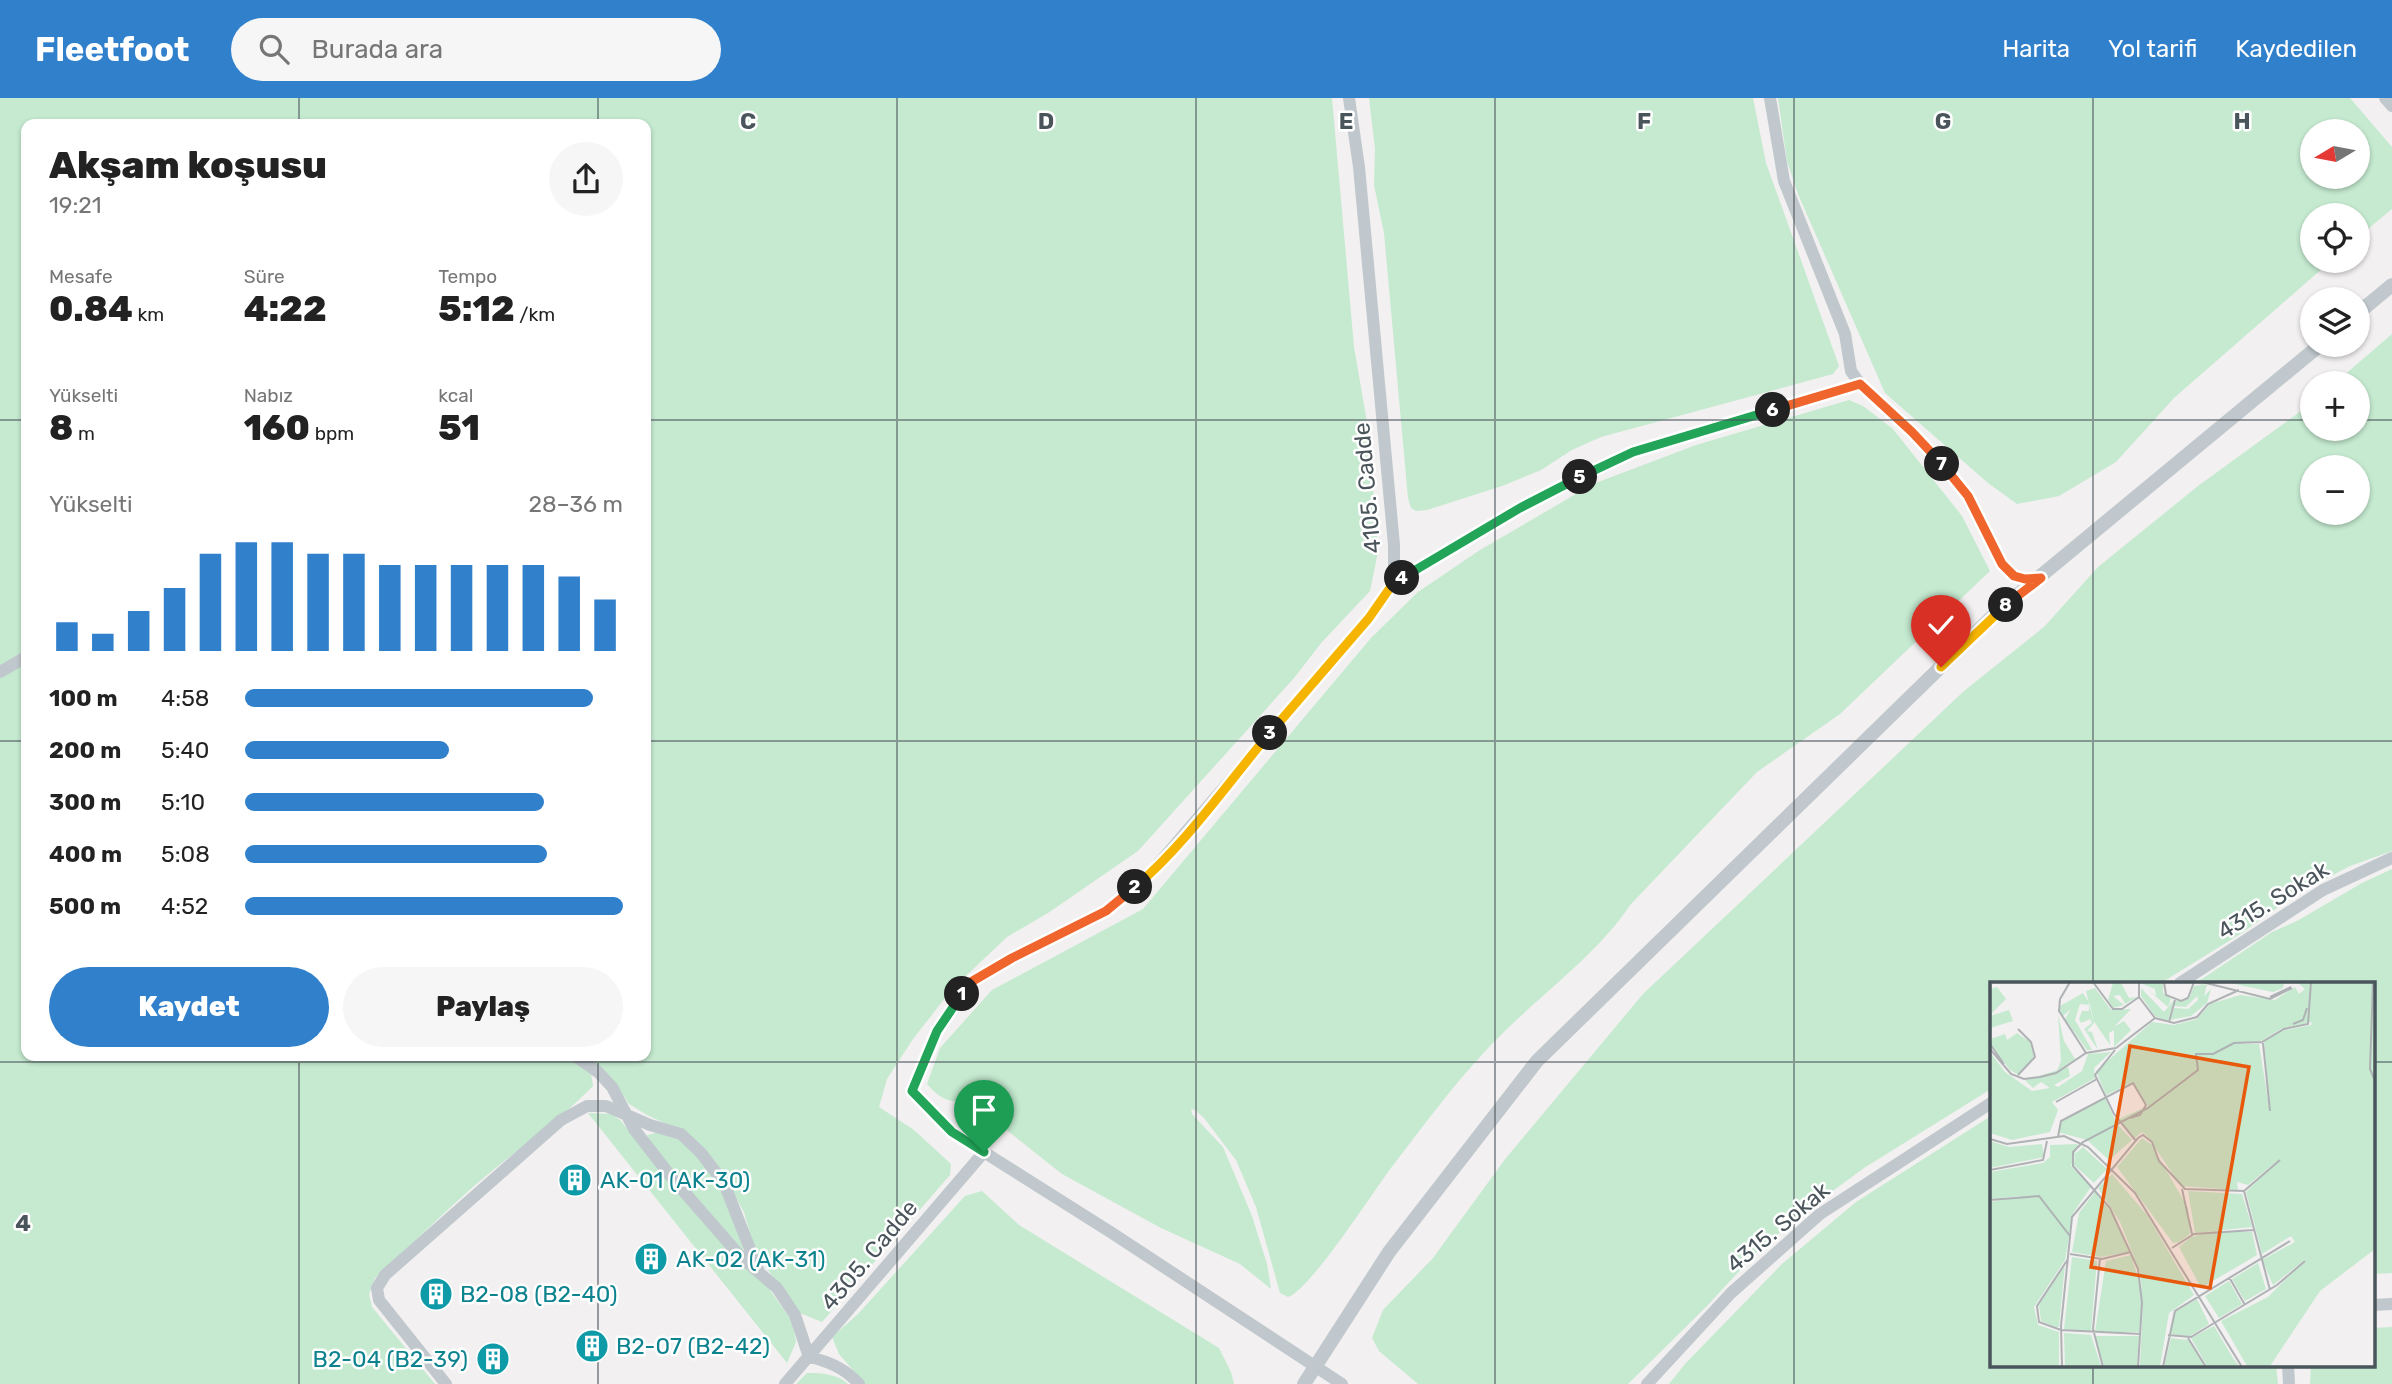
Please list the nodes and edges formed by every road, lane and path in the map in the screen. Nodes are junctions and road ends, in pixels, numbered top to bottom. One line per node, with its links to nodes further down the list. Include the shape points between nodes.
1 (1349, 98): 10 (street, 4105. Cadde, via 1388,467)
2 (1770, 98): 8 (street, via 1784,181 1845,334 1851,370)
3 (2385, 98): 4 (street)
4 (2392, 106)
5 (2392, 285): 6 (street)
6 (2370, 303)
7 (2306, 357): 9 (street)
8 (1860, 384): 9 (street, via 1912,432 1968,496 2002,564 2014,576); 10 (street, via 1633,452 1520,508)
9 (2041, 578): 24 (street, via 1997,612 1536,1061 1390,1252)
10 (1394, 582): 18 (street, 4105. Cadde, via 1369,618 1150,874 1106,911 971,982 937,1031 912,1091 952,1132)
11 (21, 660): 12 (street)
12 (0, 672)
13 (2392, 858): 14 (street, 4315. Sokak, via 2323,890)
14 (2182, 982)
15 (582, 1061): 17 (street, via 612,1087)
16 (1990, 1104): 30 (street, 4315. Sokak, via 1820,1214 1731,1293)
17 (625, 1112): 19 (street, via 672,1178 741,1257); 19 (street, via 681,1134 701,1153 724,1183); 25 (street, via 587,1106 561,1120 386,1275 377,1288 379,1300)
18 (984, 1152): 22 (street, 4305. Cadde); 24 (street)
19 (760, 1272): 22 (street, via 795,1315)
20 (2392, 1304): 21 (street)
21 (2374, 1306)
22 (809, 1357): 26 (street, 4305. Cadde); 27 (street, via 827,1361)
23 (2288, 1366): 31 (street)
24 (1316, 1367): 28 (street); 29 (street)
25 (446, 1384)
26 (785, 1384)
27 (859, 1384)
28 (1304, 1384)
29 (1342, 1384)
30 (1647, 1384)
31 (2290, 1384)

